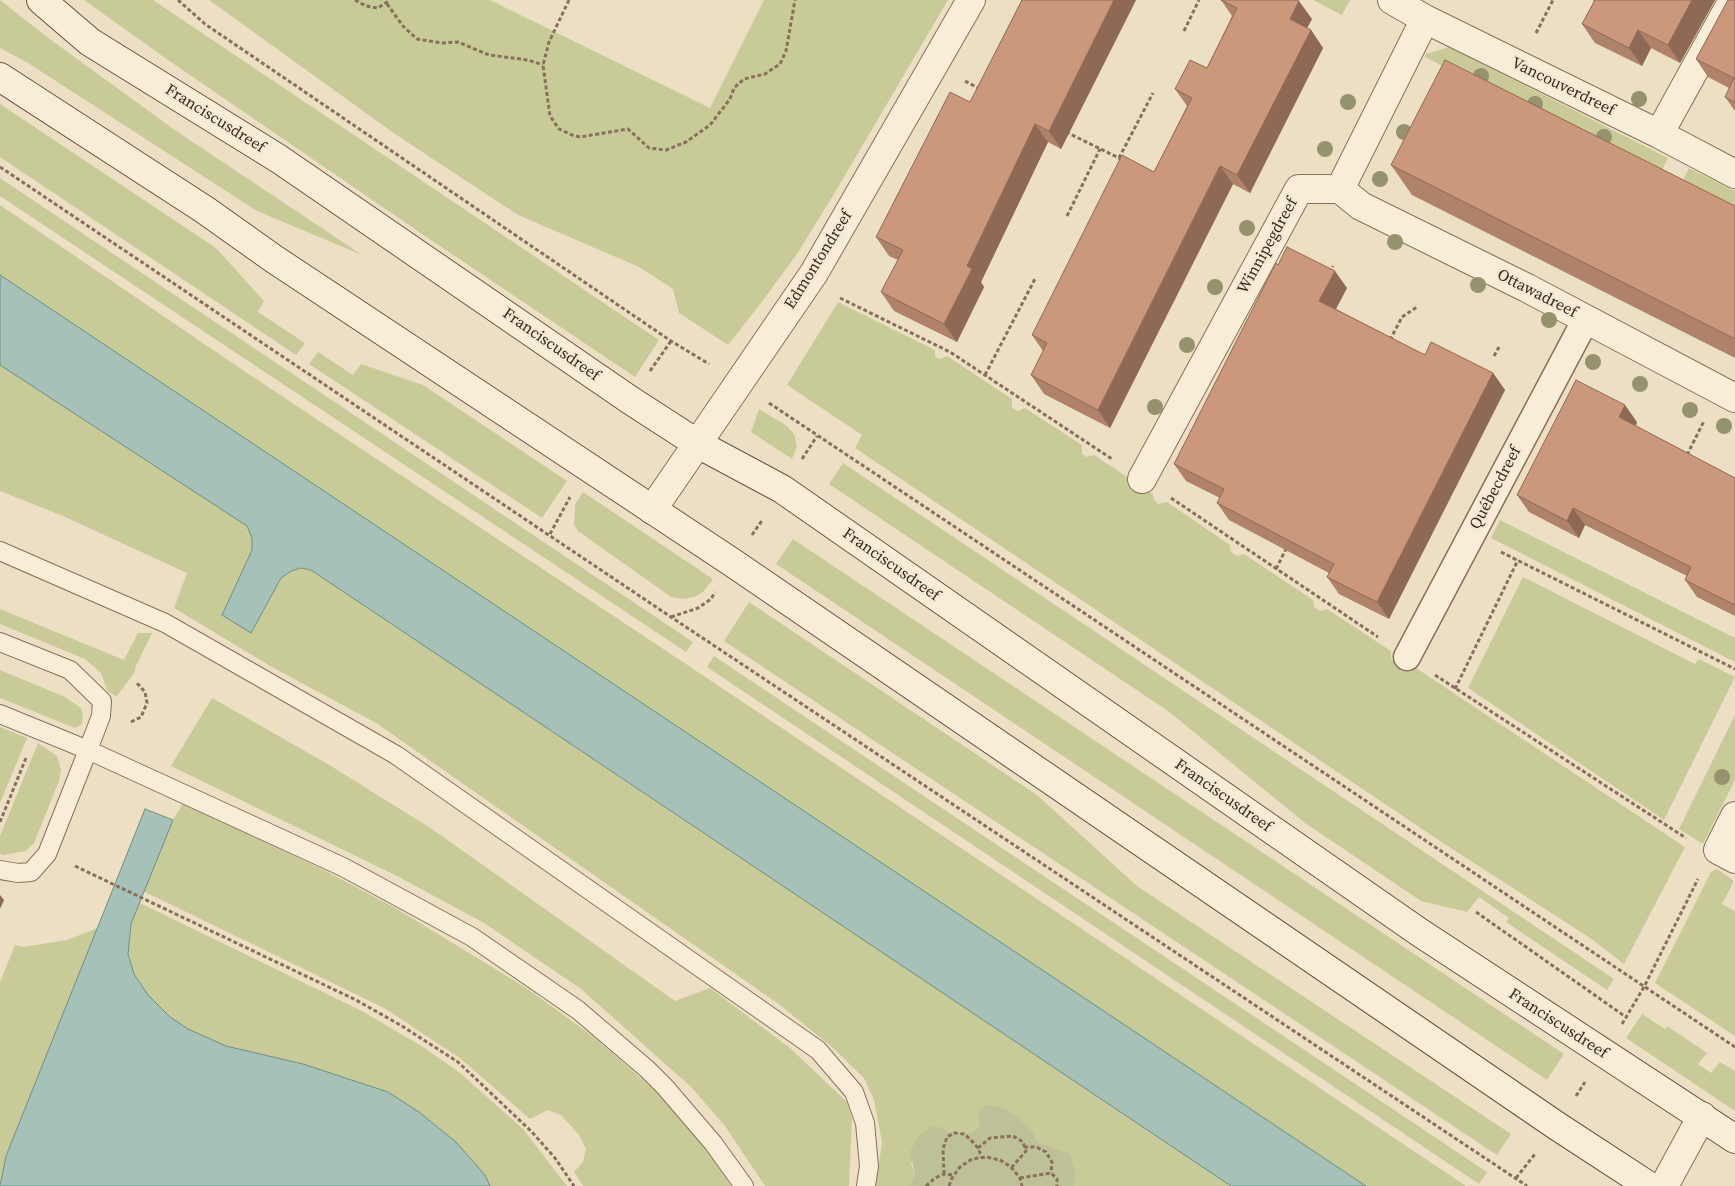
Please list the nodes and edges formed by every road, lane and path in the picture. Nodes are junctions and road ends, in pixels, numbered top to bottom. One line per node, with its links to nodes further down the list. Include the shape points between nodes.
1 (41, 0): 40 (main road, Franciscusdreef, via 90,42 279,159)
2 (178, 0): 38 (path, via 205,24 670,341)
3 (355, 0): 11 (path, via 378,8)
4 (390, 0): 11 (path)
5 (569, 0): 14 (path, via 549,42)
6 (795, 0): 14 (path, via 786,51 780,64 765,74 744,79 734,88 730,99 710,125 686,142 666,150 649,148 628,129 580,137 559,129 550,116)
7 (971, 0): 15 (main road, Edmontondreef)
8 (1199, 0): 13 (path)
9 (1392, 0): 12 (main road, Vancouverdreef)
10 (1733, 0): 20 (main road)
11 (387, 4): 14 (path, via 403,26 418,39 458,42 489,55)
12 (1425, 19): 20 (main road, Vancouverdreef); 26 (main road)
13 (1184, 31)
14 (543, 65)
15 (934, 65): 17 (path); 29 (main road, Edmontondreef)
16 (0, 77): 43 (main road, via 205,210)
17 (986, 92)
18 (1153, 93): 22 (path)
19 (1064, 131): 21 (path)
20 (1659, 134): 25 (main road, Vancouverdreef)
21 (1100, 149): 22 (path); 27 (path)
22 (1119, 158): 23 (path)
23 (1127, 162)
24 (0, 167): 77 (path)
25 (1735, 174)
26 (1340, 189): 33 (main road, Ottawadreef, via 1361,206); 42 (main road, Winnipegdreef, via 1299,189)
27 (1067, 216)
28 (1333, 266): 30 (path)
29 (814, 273): 37 (path, via 824,290 950,352); 38 (main road, Edmontondreef)
30 (1330, 274)
31 (1036, 277): 37 (path)
32 (1417, 307): 34 (path, via 1402,318)
33 (1586, 319): 39 (main road, Ottawadreef); 44 (street, Québecdreef)
34 (1388, 344)
35 (1499, 347): 36 (path)
36 (1494, 356)
37 (985, 376): 42 (path)
38 (740, 383): 40 (main road, Edmontondreef); 62 (path)
39 (1727, 394): 41 (path)
40 (698, 444): 43 (main road, Edmontondreef); 65 (main road, Franciscusdreef, via 782,489 1411,926)
41 (1684, 461)
42 (1142, 479): 48 (path)
43 (652, 510): 67 (main road)
44 (1470, 537): 47 (path); 50 (street, Québecdreef)
45 (1288, 545): 48 (path)
46 (0, 552): 80 (lane, via 165,623 396,755 818,1050 854,1092 865,1123 870,1166)
47 (1518, 560): 51 (path); 52 (path)
48 (1276, 569): 50 (path)
49 (0, 642): 55 (lane, via 70,670 102,701)
50 (1407, 657): 52 (path)
51 (1735, 669)
52 (1456, 689): 58 (path, via 1701,849)
53 (0, 714): 54 (lane)
54 (38, 730): 55 (lane); 57 (path)
55 (88, 750): 59 (lane, via 47,854 31,872); 79 (lane, via 343,867 472,937 578,1010 646,1069 713,1143)
56 (1735, 816): 58 (main road)
57 (0, 822)
58 (1726, 854): 62 (path, via 1705,864)
59 (0, 870)
60 (100, 877): 78 (path, via 356,1000 458,1062 532,1132)
61 (1476, 912): 63 (path)
62 (1644, 987): 63 (path); 64 (path)
63 (1626, 1017): 65 (path)
64 (1735, 1047)
65 (1603, 1053): 66 (main road, Franciscusdreef); 67 (path)
66 (1702, 1116): 68 (main road, Franciscusdreef); 87 (main road)
67 (1557, 1126): 77 (path); 86 (main road)
68 (1735, 1138)
69 (1024, 1147): 70 (path, via 1023,1142 1013,1136 1003,1135 990,1138); 72 (path, via 1026,1151); 74 (path, via 1036,1147 1046,1152 1052,1162)
70 (978, 1148): 71 (path); 73 (path, via 964,1134 954,1133 947,1137 943,1149)
71 (982, 1158): 72 (path, via 1000,1160); 75 (path, via 960,1167)
72 (1012, 1167): 76 (path)
73 (944, 1174): 75 (path); 81 (path)
74 (1051, 1174): 76 (path); 84 (path, via 1057,1179)
75 (954, 1175): 82 (path)
76 (1020, 1178): 83 (path)
77 (1516, 1178): 85 (path)
78 (574, 1186)
79 (744, 1186)
80 (866, 1186)
81 (926, 1186)
82 (949, 1186)
83 (1022, 1186)
84 (1057, 1186)
85 (1527, 1186)
86 (1650, 1186)
87 (1664, 1186)

